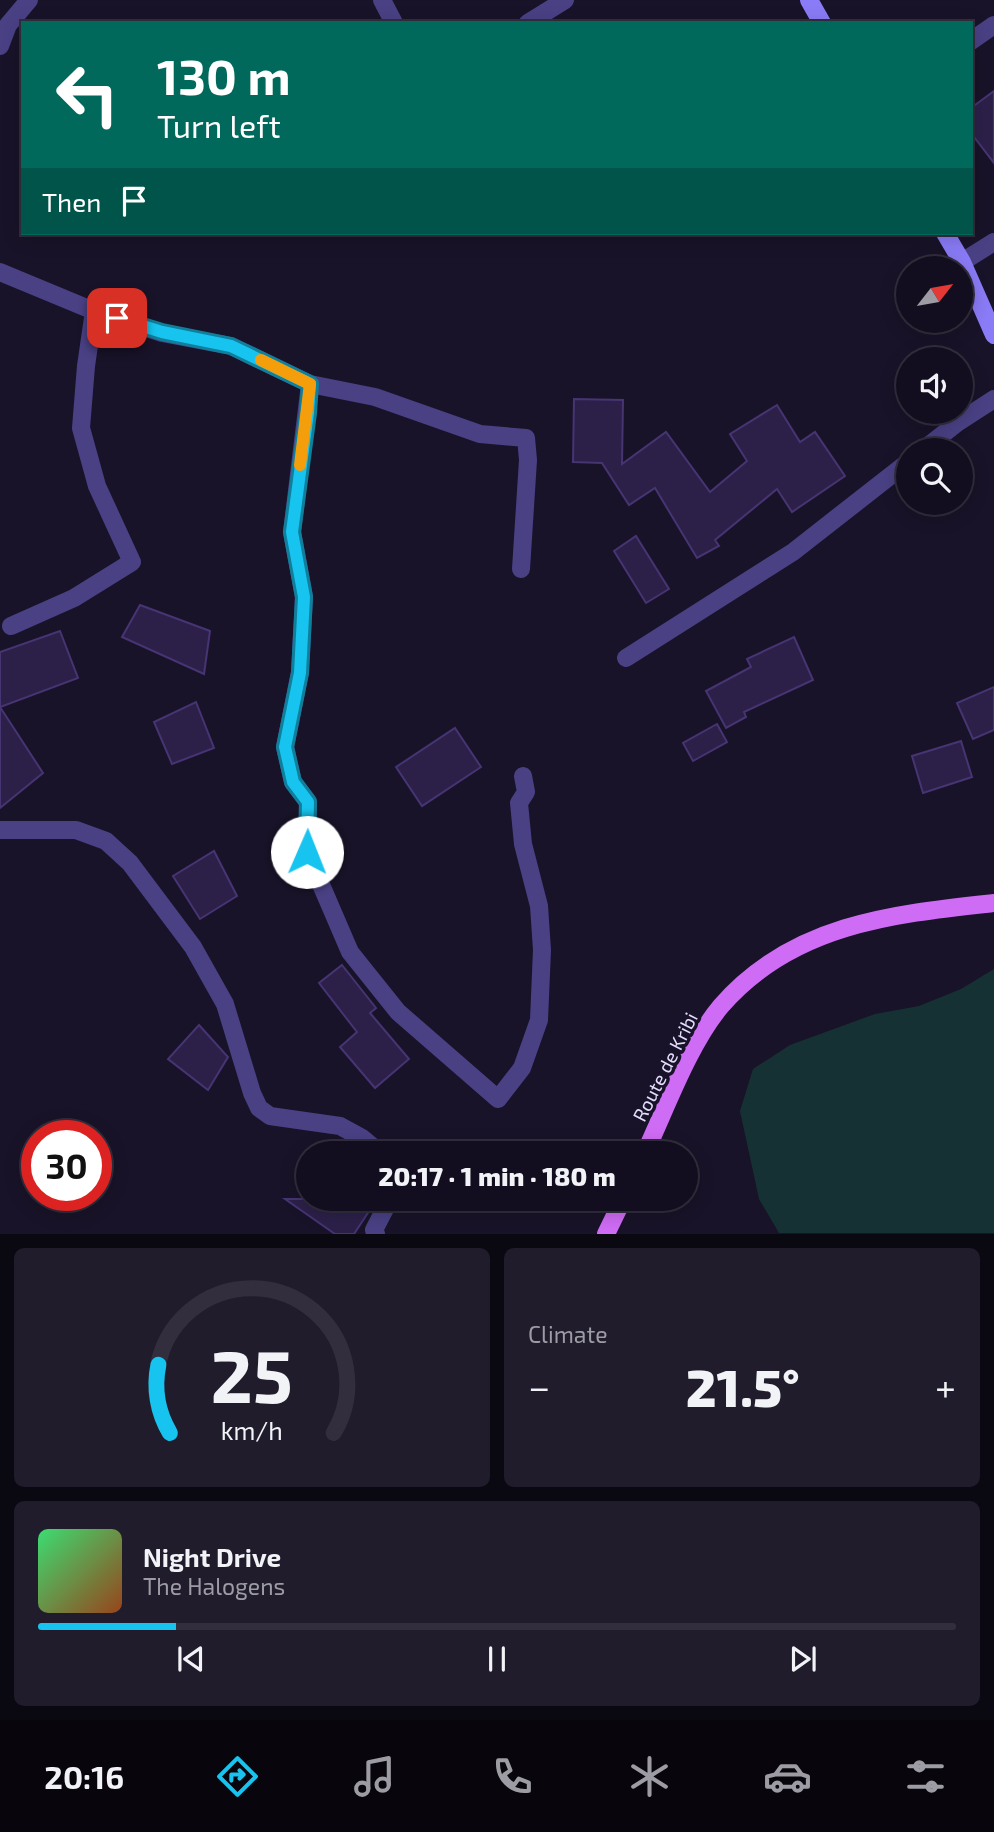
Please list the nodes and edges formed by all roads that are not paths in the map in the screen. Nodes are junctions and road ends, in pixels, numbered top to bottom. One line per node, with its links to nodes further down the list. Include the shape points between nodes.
1 (29, 0): 10 (street, via 8,25)
2 (382, 0): 5 (street)
3 (565, 0): 6 (street)
4 (809, 0): 7 (street)
5 (393, 21)
6 (531, 21)
7 (821, 21)
8 (994, 25): 9 (street)
9 (973, 40)
10 (0, 46)
11 (946, 235): 13 (street)
12 (994, 242): 14 (street)
13 (958, 256)
14 (972, 256)
15 (0, 272): 17 (street)
16 (973, 287): 18 (street)
17 (94, 311): 19 (street, via 162,332 231,346); 24 (street, via 81,428 97,486 132,562 74,598)
18 (994, 335)
19 (310, 384): 23 (street, via 375,397 480,434 526,438); 26 (street, via 292,532 304,597 300,673 285,747 293,782 308,802 307,852 350,952 398,1012 498,1099 522,1068 538,1020 542,950 539,906 523,844 519,803 526,792)
20 (994, 399): 21 (street)
21 (938, 438)
22 (896, 470): 25 (street, via 793,552)
23 (521, 569)
24 (10, 626)
25 (626, 658)
26 (523, 776)
27 (0, 830): 29 (street, via 75,830 106,841 130,863 199,958 225,1004 259,1108 270,1116 340,1126)
28 (994, 903): 30 (main road, Route de Kribi, via 909,912 840,928 791,949 752,976 720,1007 694,1049)
29 (366, 1141)
30 (651, 1141)
31 (384, 1211): 33 (street)
32 (617, 1211): 34 (main road)
33 (376, 1234)
34 (606, 1234)

